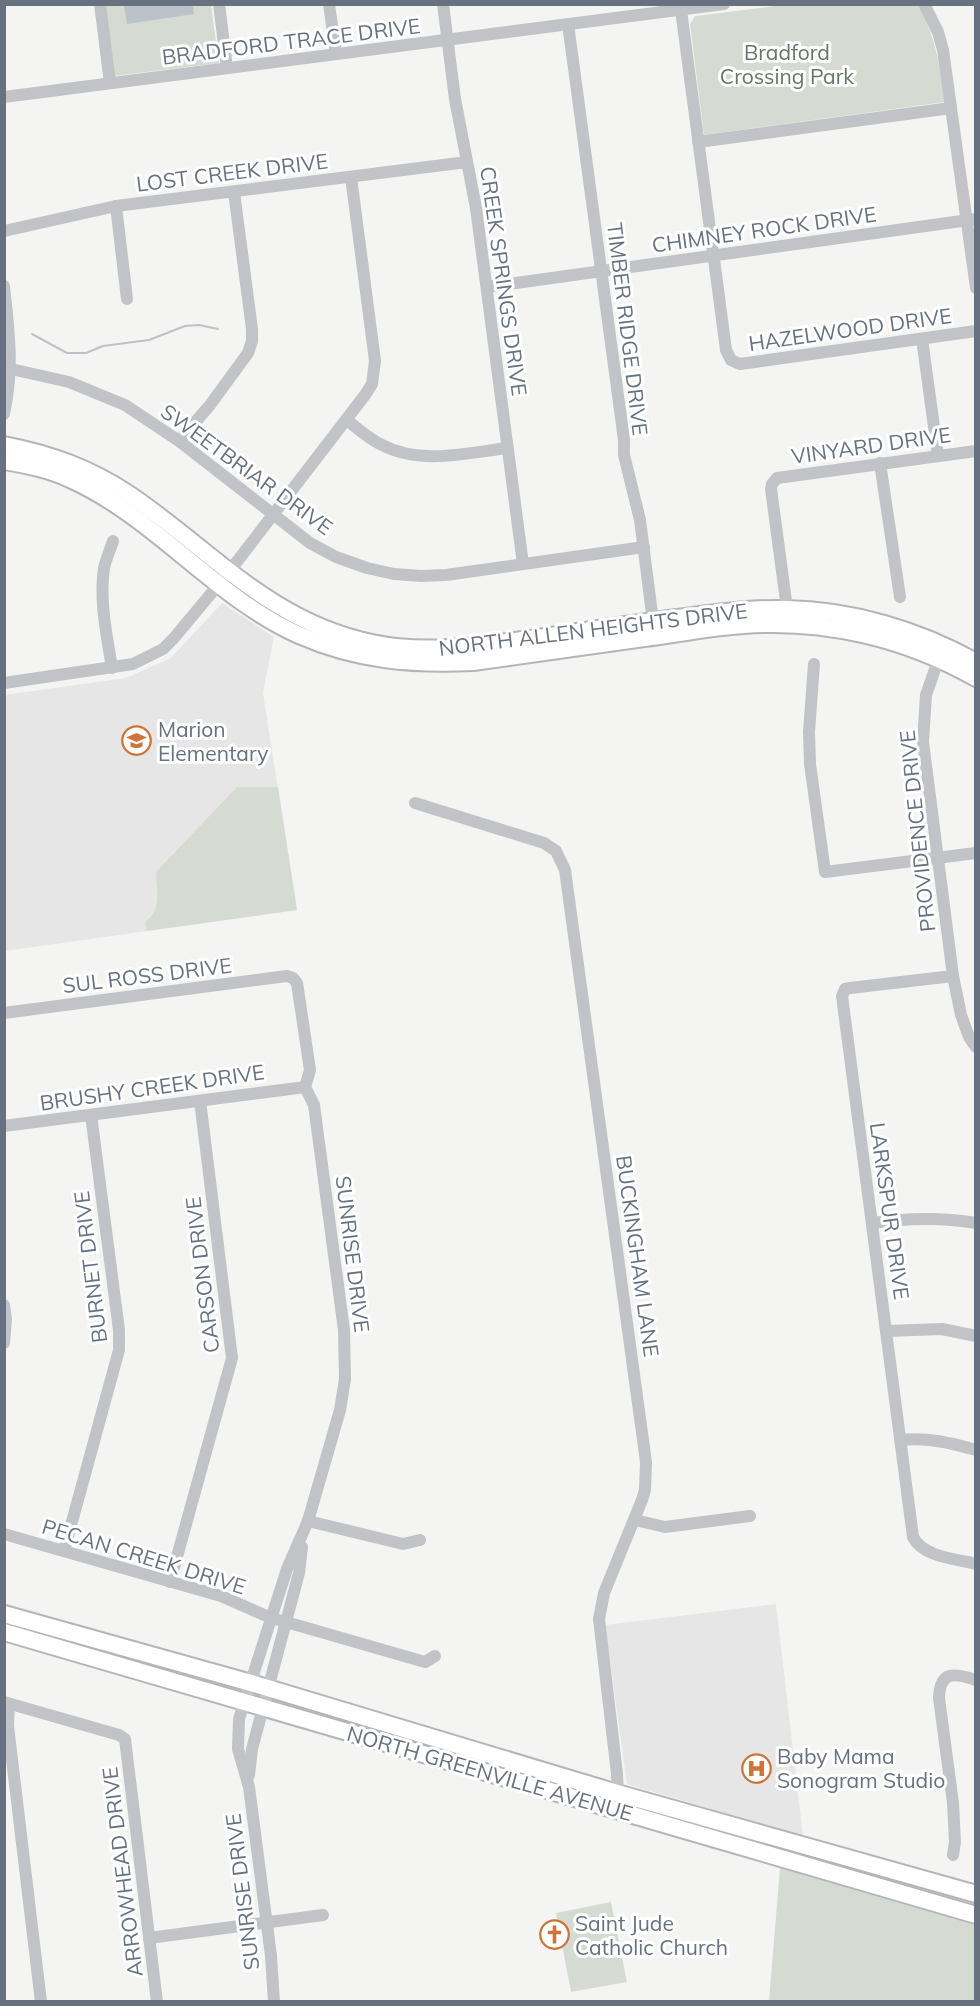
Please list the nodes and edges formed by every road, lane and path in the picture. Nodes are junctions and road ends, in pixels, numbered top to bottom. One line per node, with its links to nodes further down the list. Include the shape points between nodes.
1 (100, 4): 12 (street)
2 (219, 4): 11 (street)
3 (329, 4): 10 (street)
4 (443, 4): 9 (street, CREEK SPRINGS DRIVE)
5 (724, 4): 7 (street, BRADFORD TRACE DRIVE)
6 (924, 4): 14 (street, via 943,50)
7 (681, 10): 8 (street, BRADFORD TRACE DRIVE); 15 (street)
8 (568, 24): 9 (street, BRADFORD TRACE DRIVE); 23 (street, TIMBER RIDGE DRIVE)
9 (447, 40): 10 (street, BRADFORD TRACE DRIVE); 16 (street, CREEK SPRINGS DRIVE)
10 (336, 54): 11 (street, BRADFORD TRACE DRIVE)
11 (227, 68): 12 (street, BRADFORD TRACE DRIVE)
12 (110, 83): 13 (street, BRADFORD TRACE DRIVE)
13 (4, 97)
14 (951, 108): 15 (street); 20 (street)
15 (698, 142): 22 (street)
16 (467, 162): 17 (street, LOST CREEK DRIVE); 25 (street, CREEK SPRINGS DRIVE)
17 (351, 177): 18 (street, LOST CREEK DRIVE); 32 (street, via 375,361 372,384)
18 (234, 192): 19 (street, LOST CREEK DRIVE); 33 (street, via 252,341 241,363)
19 (116, 206): 21 (street, LOST CREEK DRIVE); 27 (street)
20 (971, 219): 22 (street, CHIMNEY ROCK DRIVE); 26 (street)
21 (4, 231)
22 (713, 255): 23 (street, CHIMNEY ROCK DRIVE); 29 (street, HAZELWOOD DRIVE, via 726,350 731,360 740,364)
23 (601, 271): 25 (street, CHIMNEY ROCK DRIVE); 42 (street, TIMBER RIDGE DRIVE, via 624,456)
24 (4, 286): 30 (street)
25 (487, 287): 35 (street, CREEK SPRINGS DRIVE)
26 (975, 288)
27 (128, 299)
28 (975, 331): 29 (street, HAZELWOOD DRIVE)
29 (922, 339): 37 (street)
30 (11, 369): 31 (street); 33 (street, SWEETBRIAR DRIVE, via 97,392 125,405)
31 (4, 414)
32 (347, 420): 35 (street, via 383,446 413,455); 40 (street)
33 (179, 441): 40 (street, SWEETBRIAR DRIVE)
34 (4, 445): 44 (main road, NORTH ALLEN HEIGHTS DRIVE, via 40,452 102,478 130,495)
35 (507, 448): 43 (street, CREEK SPRINGS DRIVE)
36 (975, 451): 37 (street, VINYARD DRIVE)
37 (938, 456): 39 (street, VINYARD DRIVE)
38 (4, 461): 44 (main road, NORTH ALLEN HEIGHTS DRIVE, via 36,467 94,491)
39 (880, 463): 45 (street); 46 (street, VINYARD DRIVE, via 780,476 774,481 771,489)
40 (273, 514): 43 (street, SWEETBRIAR DRIVE, via 310,543 336,557 394,574 446,575); 44 (street)
41 (113, 541): 51 (street, via 103,590)
42 (644, 547): 43 (street, SWEETBRIAR DRIVE); 47 (street, TIMBER RIDGE DRIVE)
43 (523, 564)
44 (225, 578): 47 (main road, NORTH ALLEN HEIGHTS DRIVE, via 304,621 350,638 405,648 473,647); 51 (street, via 163,649 132,664)
45 (900, 597)
46 (788, 616): 47 (main road, NORTH ALLEN HEIGHTS DRIVE, via 737,610); 48 (main road, NORTH ALLEN HEIGHTS DRIVE)
47 (654, 629)
48 (941, 652): 49 (main road, NORTH ALLEN HEIGHTS DRIVE); 52 (main road, NORTH ALLEN HEIGHTS DRIVE); 56 (street, PROVIDENCE DRIVE, via 926,696 923,723)
49 (975, 662)
50 (814, 664): 56 (street, via 808,732 825,872)
51 (112, 668): 53 (street)
52 (975, 678)
53 (4, 683)
54 (415, 803): 74 (street, BUCKINGHAM LANE, via 544,843 556,851 564,870 644,1446 645,1490)
55 (975, 853): 56 (street)
56 (938, 857): 57 (street, PROVIDENCE DRIVE)
57 (953, 976): 60 (street, PROVIDENCE DRIVE, via 961,1015); 66 (street, LARKSPUR DRIVE, via 845,989 842,996)
58 (293, 978): 59 (street, SUL ROSS DRIVE); 61 (street, SUNRISE DRIVE, via 297,983 310,1070)
59 (4, 1013)
60 (975, 1047)
61 (305, 1087): 62 (street, BRUSHY CREEK DRIVE); 75 (street, SUNRISE DRIVE, via 314,1105 346,1352 340,1410)
62 (200, 1101): 63 (street, BRUSHY CREEK DRIVE); 81 (street, CARSON DRIVE, via 232,1358)
63 (91, 1115): 64 (street, BRUSHY CREEK DRIVE); 79 (street, BURNET DRIVE, via 119,1350)
64 (4, 1126)
65 (975, 1222): 66 (street, via 923,1218)
66 (873, 1223): 68 (street, LARKSPUR DRIVE)
67 (4, 1305): 70 (street)
68 (887, 1331): 69 (street, via 942,1329); 71 (street, LARKSPUR DRIVE)
69 (975, 1336)
70 (4, 1343)
71 (901, 1440): 72 (street, via 948,1442); 80 (street, LARKSPUR DRIVE, via 913,1537 927,1551)
72 (975, 1450)
73 (750, 1516): 74 (street, via 665,1527)
74 (635, 1520): 96 (street, BUCKINGHAM LANE, via 604,1593 599,1619)
75 (308, 1521): 77 (street, SUNRISE DRIVE); 78 (street, via 403,1544)
76 (4, 1534): 79 (street, PECAN CREEK DRIVE)
77 (303, 1535): 83 (street, SUNRISE DRIVE); 84 (street, SUNRISE DRIVE, via 299,1573)
78 (420, 1540)
79 (64, 1551): 81 (street, PECAN CREEK DRIVE)
80 (975, 1564)
81 (170, 1582): 83 (street, PECAN CREEK DRIVE, via 225,1598)
82 (4, 1614): 88 (main road, NORTH GREENVILLE AVENUE)
83 (271, 1618): 84 (street, PECAN CREEK DRIVE); 88 (street, SUNRISE DRIVE)
84 (286, 1622): 86 (street, PECAN CREEK DRIVE, via 425,1662); 89 (street, SUNRISE DRIVE)
85 (4, 1632): 90 (main road, NORTH GREENVILLE AVENUE)
86 (435, 1656)
87 (975, 1680): 97 (street, via 955,1674 939,1686 953,1803)
88 (251, 1683): 89 (main road, NORTH GREENVILLE AVENUE); 90 (street, SUNRISE DRIVE)
89 (268, 1688): 92 (street, SUNRISE DRIVE); 93 (main road, NORTH GREENVILLE AVENUE)
90 (245, 1700): 92 (main road, NORTH GREENVILLE AVENUE); 95 (street, SUNRISE DRIVE, via 239,1719 238,1749)
91 (7, 1703): 102 (street, ARROWHEAD DRIVE, via 125,1739); 103 (street)
92 (264, 1706): 94 (main road, NORTH GREENVILLE AVENUE); 95 (street, SUNRISE DRIVE)
93 (404, 1730): 94 (main road); 96 (main road, NORTH GREENVILLE AVENUE)
94 (400, 1748): 96 (main road, NORTH GREENVILLE AVENUE)
95 (248, 1779): 101 (street, SUNRISE DRIVE)
96 (618, 1801): 98 (main road, NORTH GREENVILLE AVENUE); 100 (main road, NORTH GREENVILLE AVENUE)
97 (953, 1856)
98 (975, 1894)
99 (322, 1915): 101 (street)
100 (975, 1915)
101 (266, 1922): 102 (street); 105 (street, SUNRISE DRIVE)
102 (149, 1938): 104 (street, ARROWHEAD DRIVE)
103 (41, 2001)
104 (157, 2001)
105 (274, 2001)

